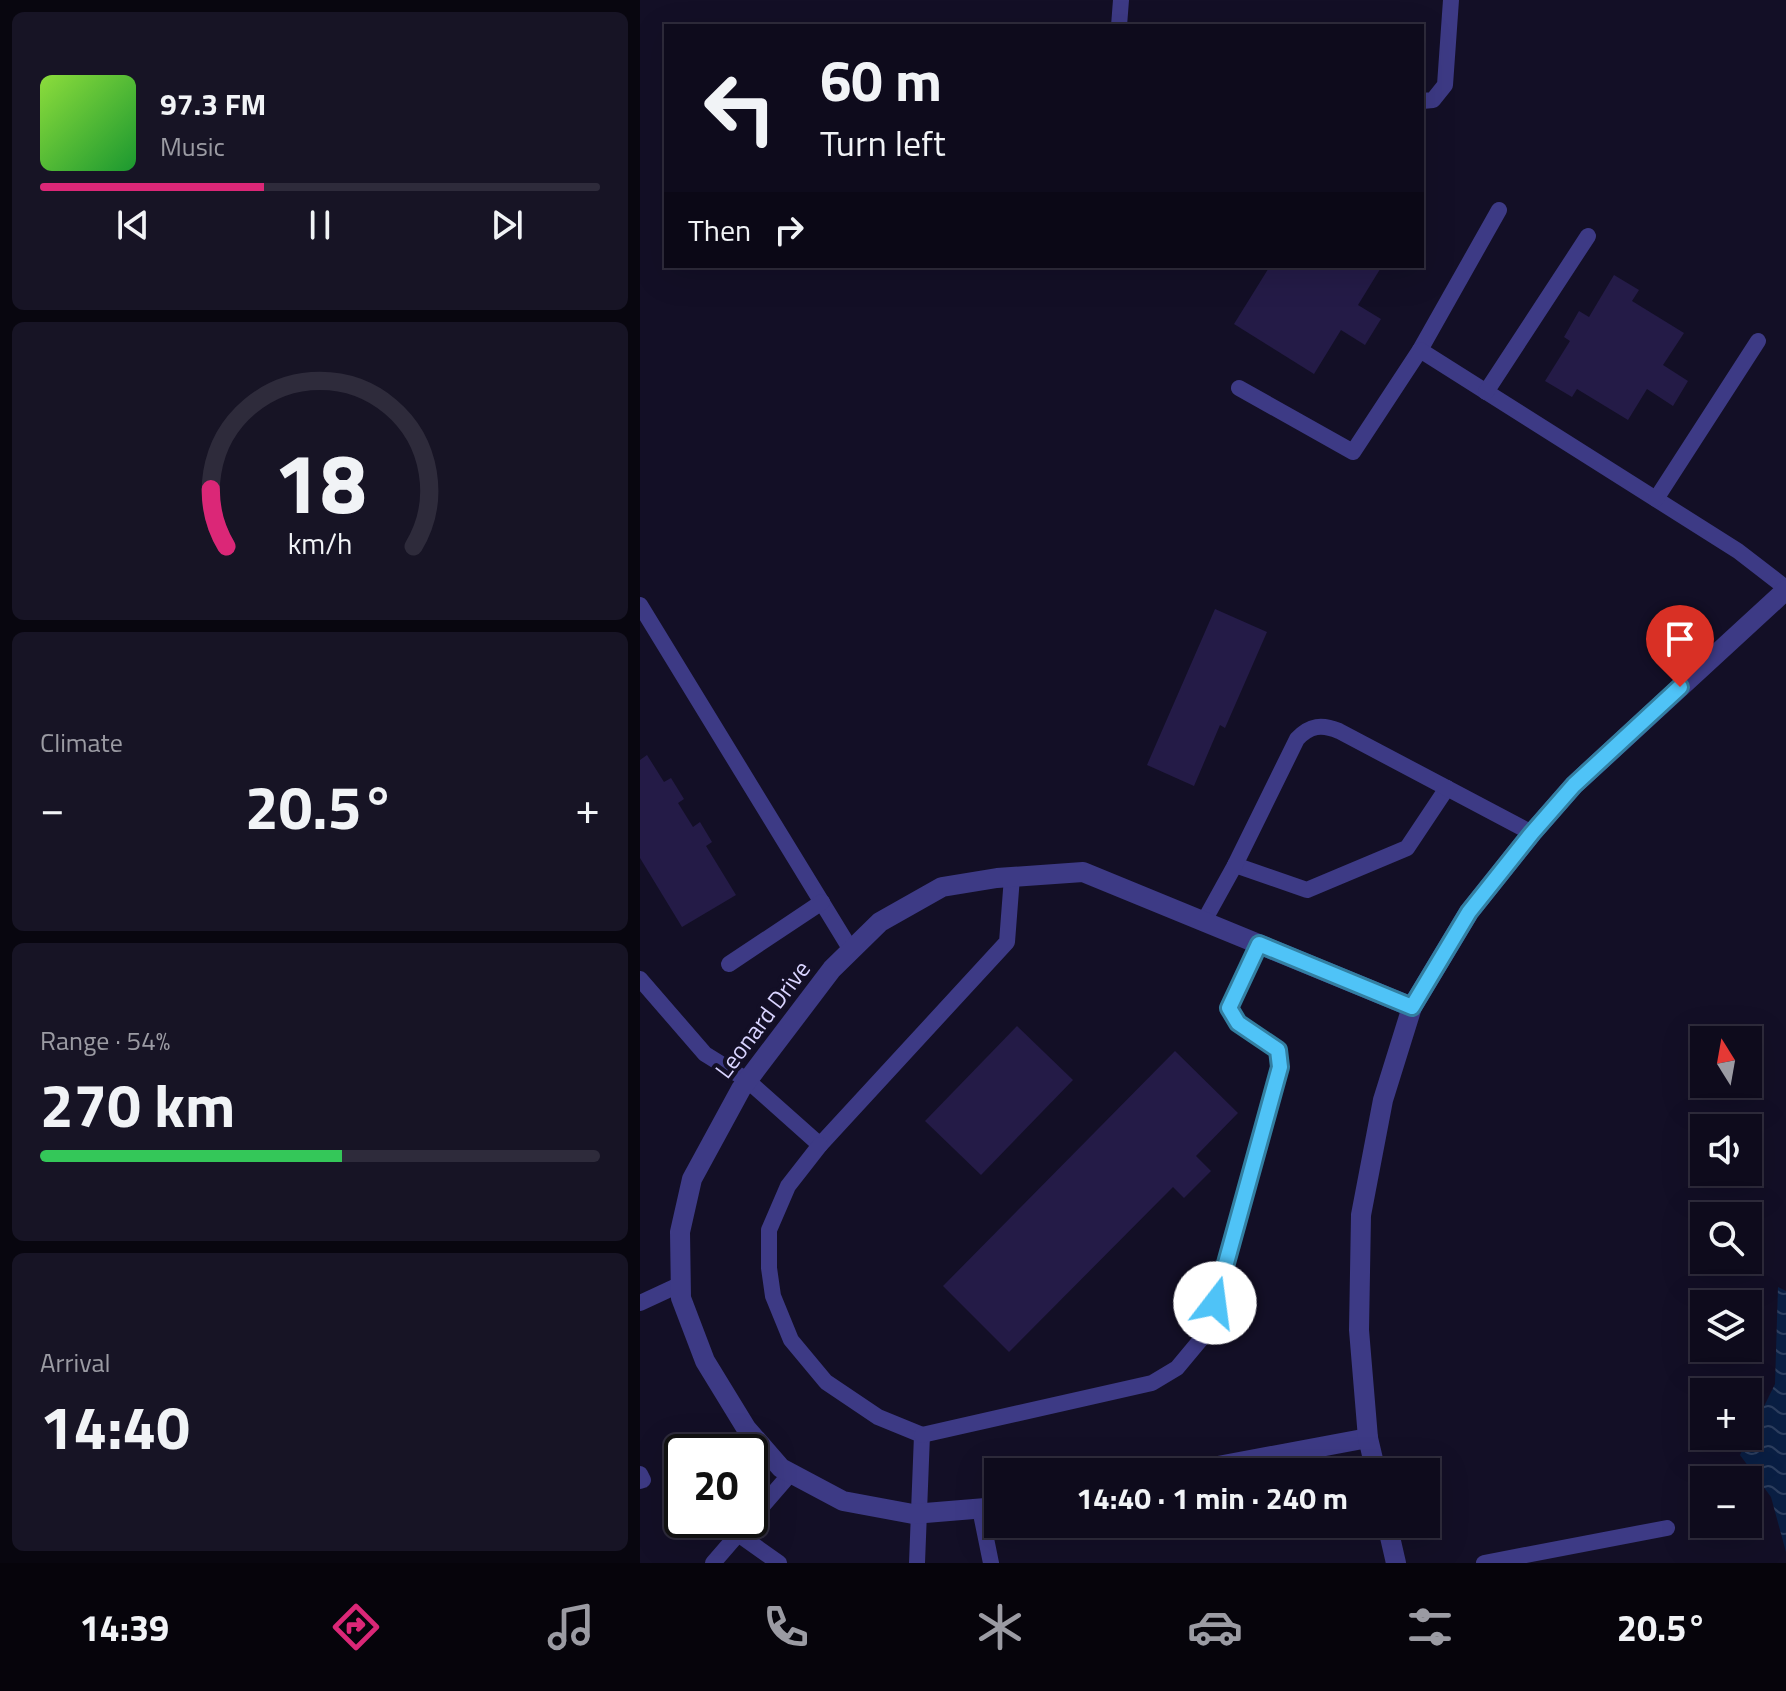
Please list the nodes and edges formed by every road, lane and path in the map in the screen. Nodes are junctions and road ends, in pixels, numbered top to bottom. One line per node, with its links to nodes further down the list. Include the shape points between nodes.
1 (1121, 0): 3 (lane)
2 (1451, 0): 4 (lane, via 1445,85 1433,100)
3 (1119, 24)
4 (1424, 101)
5 (1499, 210): 8 (lane)
6 (1588, 236): 10 (lane)
7 (1758, 341): 11 (lane)
8 (1420, 350): 9 (lane, via 1353,452); 10 (lane)
9 (1239, 388)
10 (1486, 392): 11 (lane)
11 (1656, 499): 12 (lane)
12 (1786, 589): 15 (street, via 1574,785)
13 (640, 605): 18 (lane)
14 (1447, 788): 15 (lane); 16 (lane, via 1407,848 1307,890); 16 (lane, via 1339,731 1316,726 1297,739)
15 (1532, 833): 24 (street, via 1469,912)
16 (1235, 865): 19 (lane)
17 (1012, 877): 19 (street, Leonard Drive, via 1083,872); 21 (street, Leonard Drive, via 942,887 880,922); 26 (lane, via 1007,942)
18 (822, 902): 21 (lane); 22 (lane)
19 (1204, 921): 20 (street, Leonard Drive)
20 (1259, 944): 24 (street, Leonard Drive); 29 (lane, via 1229,1008 1238,1023 1278,1050 1280,1067 1207,1332 1177,1368 1152,1383)
21 (851, 950): 25 (street, Leonard Drive)
22 (729, 964)
23 (640, 979): 25 (lane, via 705,1054)
24 (1412, 1007): 30 (street, via 1383,1100 1361,1215 1359,1330)
25 (747, 1080): 26 (lane); 27 (street, Leonard Drive, via 692,1179 680,1232)
26 (820, 1145): 29 (lane, via 788,1186 769,1230 773,1296 791,1340 826,1382 878,1417)
27 (681, 1284): 28 (lane); 33 (street, Leonard Drive, via 681,1298 705,1361 746,1428)
28 (640, 1303)
29 (922, 1435): 38 (lane)
30 (1368, 1438): 31 (street); 32 (street)
31 (1261, 1458)
32 (1373, 1458)
33 (791, 1473): 36 (lane); 38 (street, Leonard Drive, via 843,1501)
34 (640, 1474): 35 (lane)
35 (640, 1481)
36 (768, 1499)
37 (984, 1508): 38 (street, Leonard Drive)
38 (918, 1514): 47 (lane)
39 (1667, 1528): 44 (lane)
40 (735, 1538): 45 (lane)
41 (744, 1538): 46 (lane)
42 (990, 1538): 48 (lane)
43 (1390, 1538): 49 (street)
44 (1511, 1560): 50 (lane)
45 (713, 1563)
46 (779, 1563)
47 (917, 1563)
48 (991, 1563)
49 (1396, 1563)
50 (1484, 1563)

